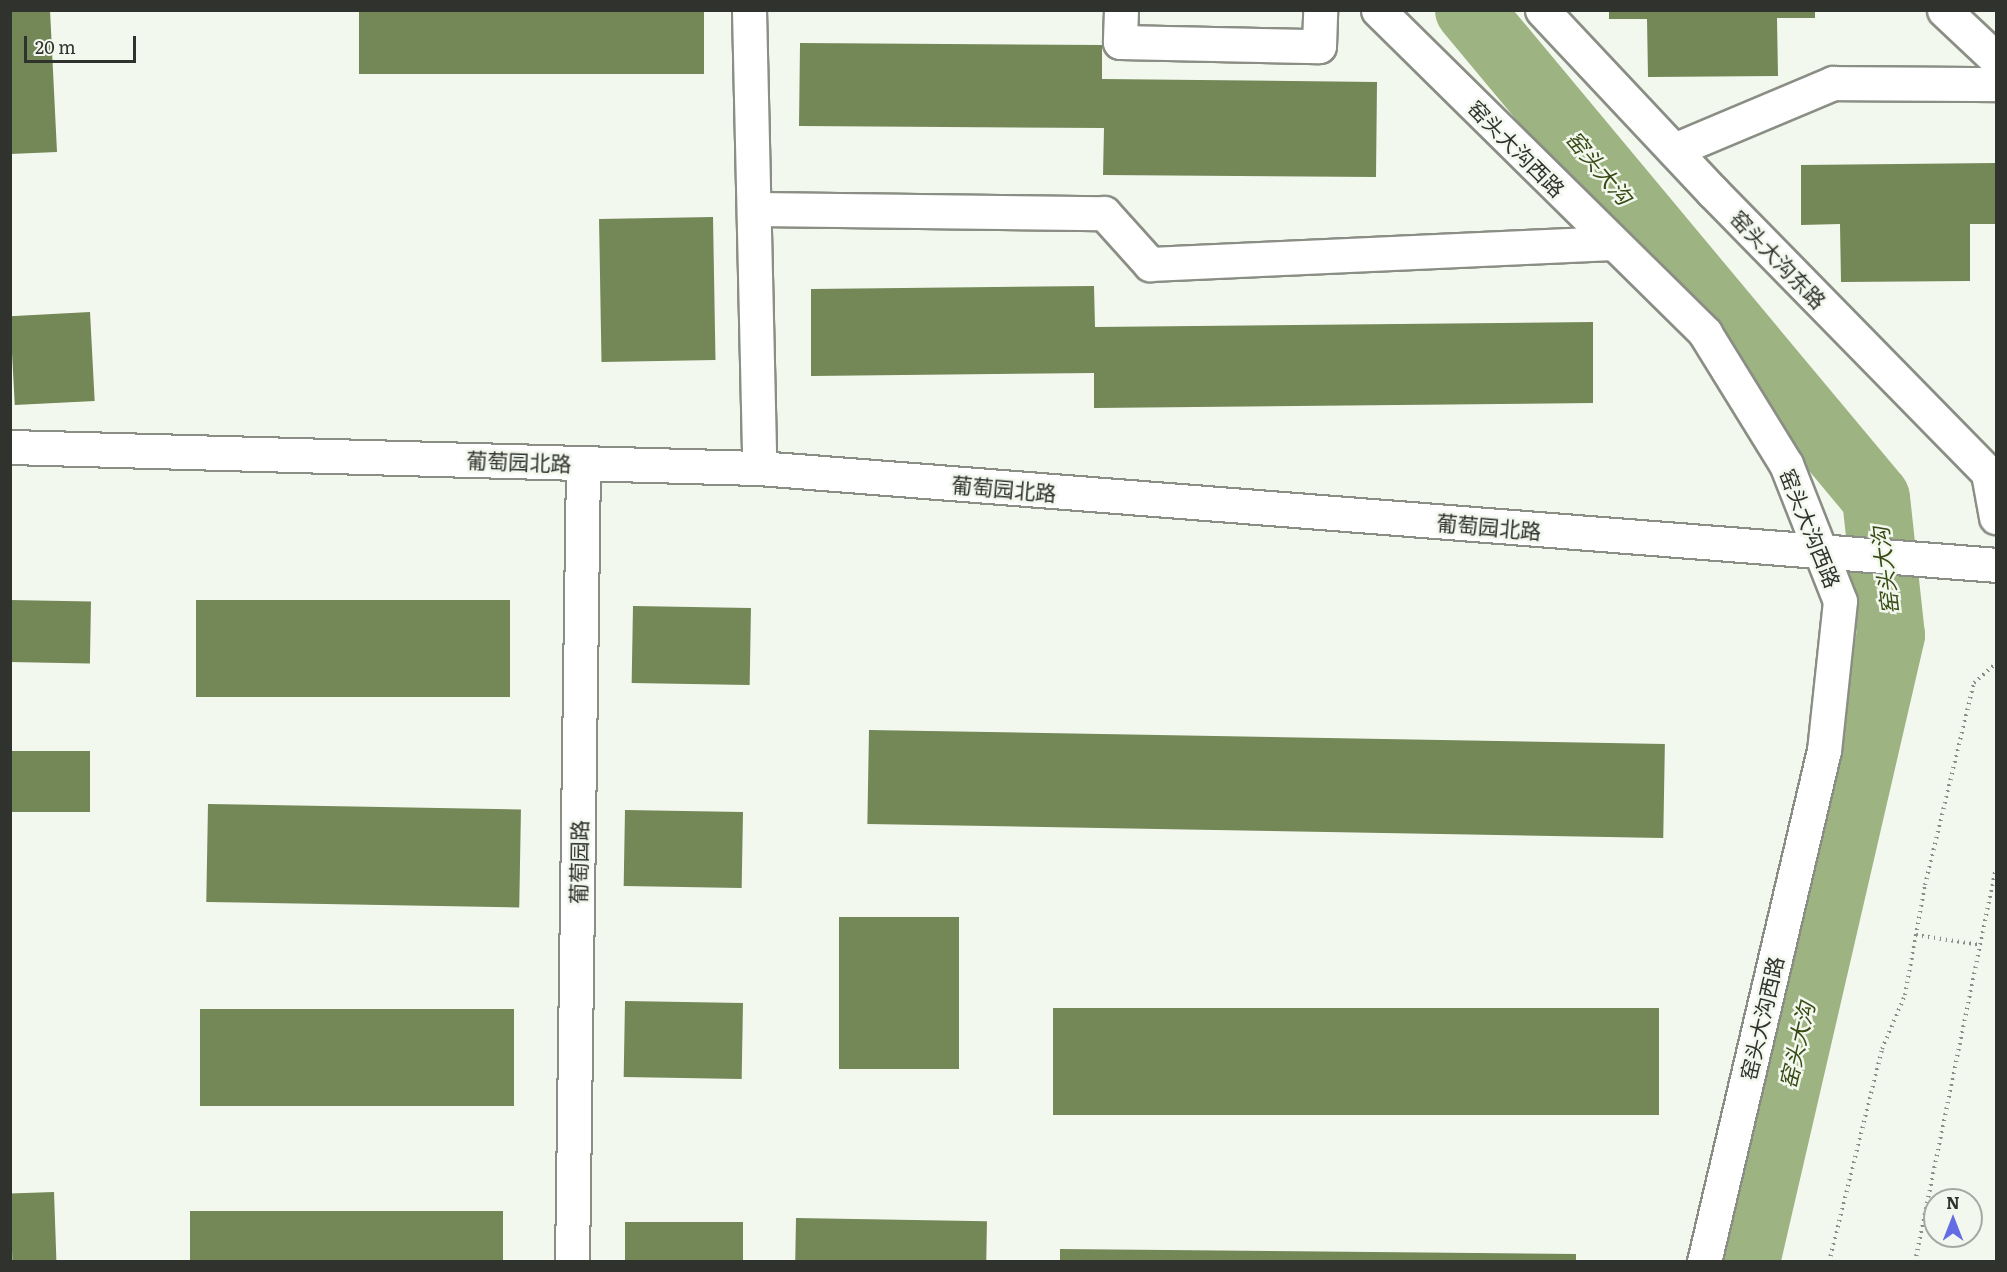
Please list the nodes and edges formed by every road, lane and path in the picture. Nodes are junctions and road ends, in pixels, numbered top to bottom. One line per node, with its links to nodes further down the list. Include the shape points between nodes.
1 (749, 10): 10 (street)
2 (1121, 10): 3 (street, via 1120,42 1319,46)
3 (1320, 10)
4 (1378, 10): 11 (street, 窑头大沟西路)
5 (1542, 10): 9 (street, 窑头大沟东路)
6 (1944, 10): 7 (street)
7 (1996, 59)
8 (1996, 84): 9 (street, via 1833,83)
9 (1674, 150): 15 (street, 窑头大沟东路, via 1988,472)
10 (754, 209): 11 (street, via 1104,213 1150,264); 14 (street)
11 (1613, 243): 16 (street, 窑头大沟西路, via 1704,333 1786,464)
12 (10, 447): 13 (street, 葡萄园北路)
13 (583, 463): 14 (street, 葡萄园北路); 22 (street, 葡萄园路)
14 (759, 468): 16 (street, 葡萄园北路)
15 (1996, 517)
16 (1821, 553): 17 (street, 葡萄园北路); 23 (street, 窑头大沟西路, via 1840,601 1824,750)
17 (1996, 566)
18 (1996, 663): 20 (path, via 1974,683)
19 (1996, 869): 21 (path)
20 (1916, 936): 21 (path); 24 (path, via 1905,995 1882,1049)
21 (1981, 945): 25 (path)
22 (572, 1262)
23 (1704, 1262)
24 (1829, 1262)
25 (1915, 1262)

